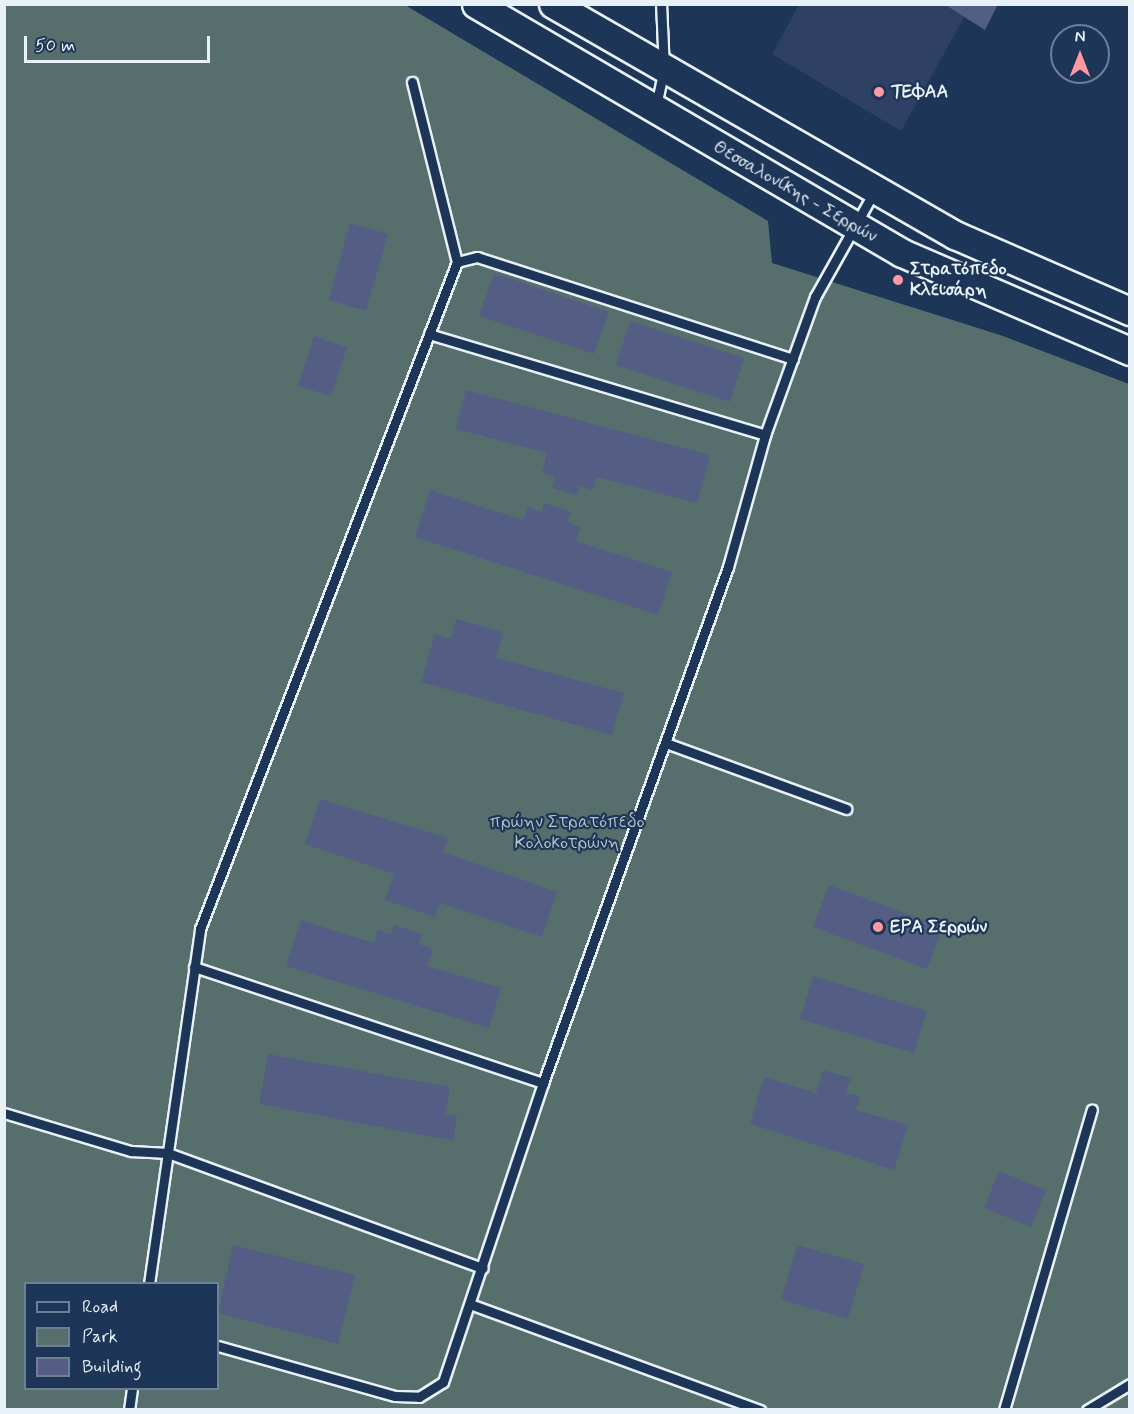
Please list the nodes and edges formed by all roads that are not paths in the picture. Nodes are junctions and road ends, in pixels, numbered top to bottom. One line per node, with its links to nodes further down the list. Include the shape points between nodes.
1 (476, 4): 6 (main road, Θεσσαλονίκης - Σερρών)
2 (553, 4): 4 (main road)
3 (661, 4): 4 (lane)
4 (664, 69): 6 (lane); 7 (main road)
5 (412, 82): 9 (lane)
6 (655, 110): 8 (main road, Θεσσαλονίκης - Σερρών)
7 (874, 192): 8 (lane); 10 (main road, via 1009,261)
8 (852, 226): 12 (main road, Θεσσαλονίκης - Σερρών, via 967,285); 13 (lane, via 815,297)
9 (457, 262): 11 (lane); 13 (lane, via 477,257)
10 (1130, 311)
11 (429, 334): 14 (lane); 17 (lane, via 200,929)
12 (1130, 351)
13 (793, 359): 14 (lane)
14 (765, 435): 15 (lane, via 728,567)
15 (666, 743): 16 (lane); 18 (lane)
16 (846, 809)
17 (194, 967): 18 (lane); 21 (lane)
18 (543, 1083): 22 (lane)
19 (1092, 1110): 30 (lane)
20 (4, 1113): 21 (lane, via 131,1151)
21 (168, 1153): 22 (lane); 23 (lane)
22 (483, 1268): 24 (lane)
23 (148, 1282)
24 (470, 1304): 25 (lane, via 443,1382 419,1397 362,1390); 29 (lane)
25 (219, 1346)
26 (1130, 1384): 31 (lane)
27 (132, 1390): 28 (lane)
28 (129, 1410)
29 (760, 1410)
30 (1004, 1410)
31 (1087, 1410)

